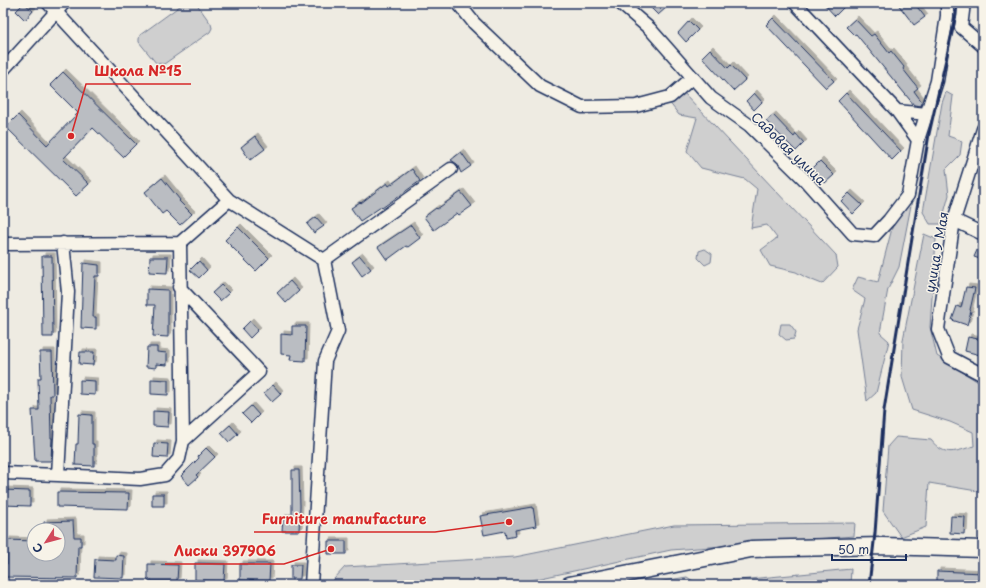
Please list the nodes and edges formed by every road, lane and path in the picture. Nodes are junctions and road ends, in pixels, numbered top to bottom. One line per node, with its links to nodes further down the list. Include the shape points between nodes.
1 (458, 3): 11 (street, via 474,23 540,86 582,107 636,106 670,97)
2 (620, 3): 11 (street, Садовая улица, via 650,30)
3 (795, 3): 12 (street)
4 (937, 3): 8 (street)
5 (947, 3): 8 (street)
6 (964, 3): 9 (street, via 961,27)
7 (56, 6): 10 (street); 17 (street)
8 (947, 16): 13 (street, via 937,81)
9 (983, 46)
10 (3, 70)
11 (693, 77): 15 (street, Садовая улица, via 711,98 749,125 804,179 853,234 874,236 908,195)
12 (897, 111): 13 (street); 15 (street)
13 (927, 114): 15 (street)
14 (983, 129): 18 (street, улица 9 Мая)
15 (918, 140)
16 (451, 170): 23 (street)
17 (229, 200): 21 (street); 23 (street)
18 (954, 220): 19 (street); 25 (street, улица 9 Мая, via 938,329 949,357)
19 (983, 234)
20 (63, 243): 21 (street); 22 (street); 28 (street, via 68,292)
21 (180, 243): 24 (street)
22 (3, 244)
23 (324, 260): 30 (street, via 338,331 325,361)
24 (180, 287): 26 (street); 26 (street, via 259,372)
25 (983, 375)
26 (183, 441): 28 (street, via 179,459 165,475 140,479)
27 (3, 473): 28 (street)
28 (58, 475)
29 (983, 549): 31 (main road, via 882,546 751,549)
30 (311, 585)
31 (569, 585)

